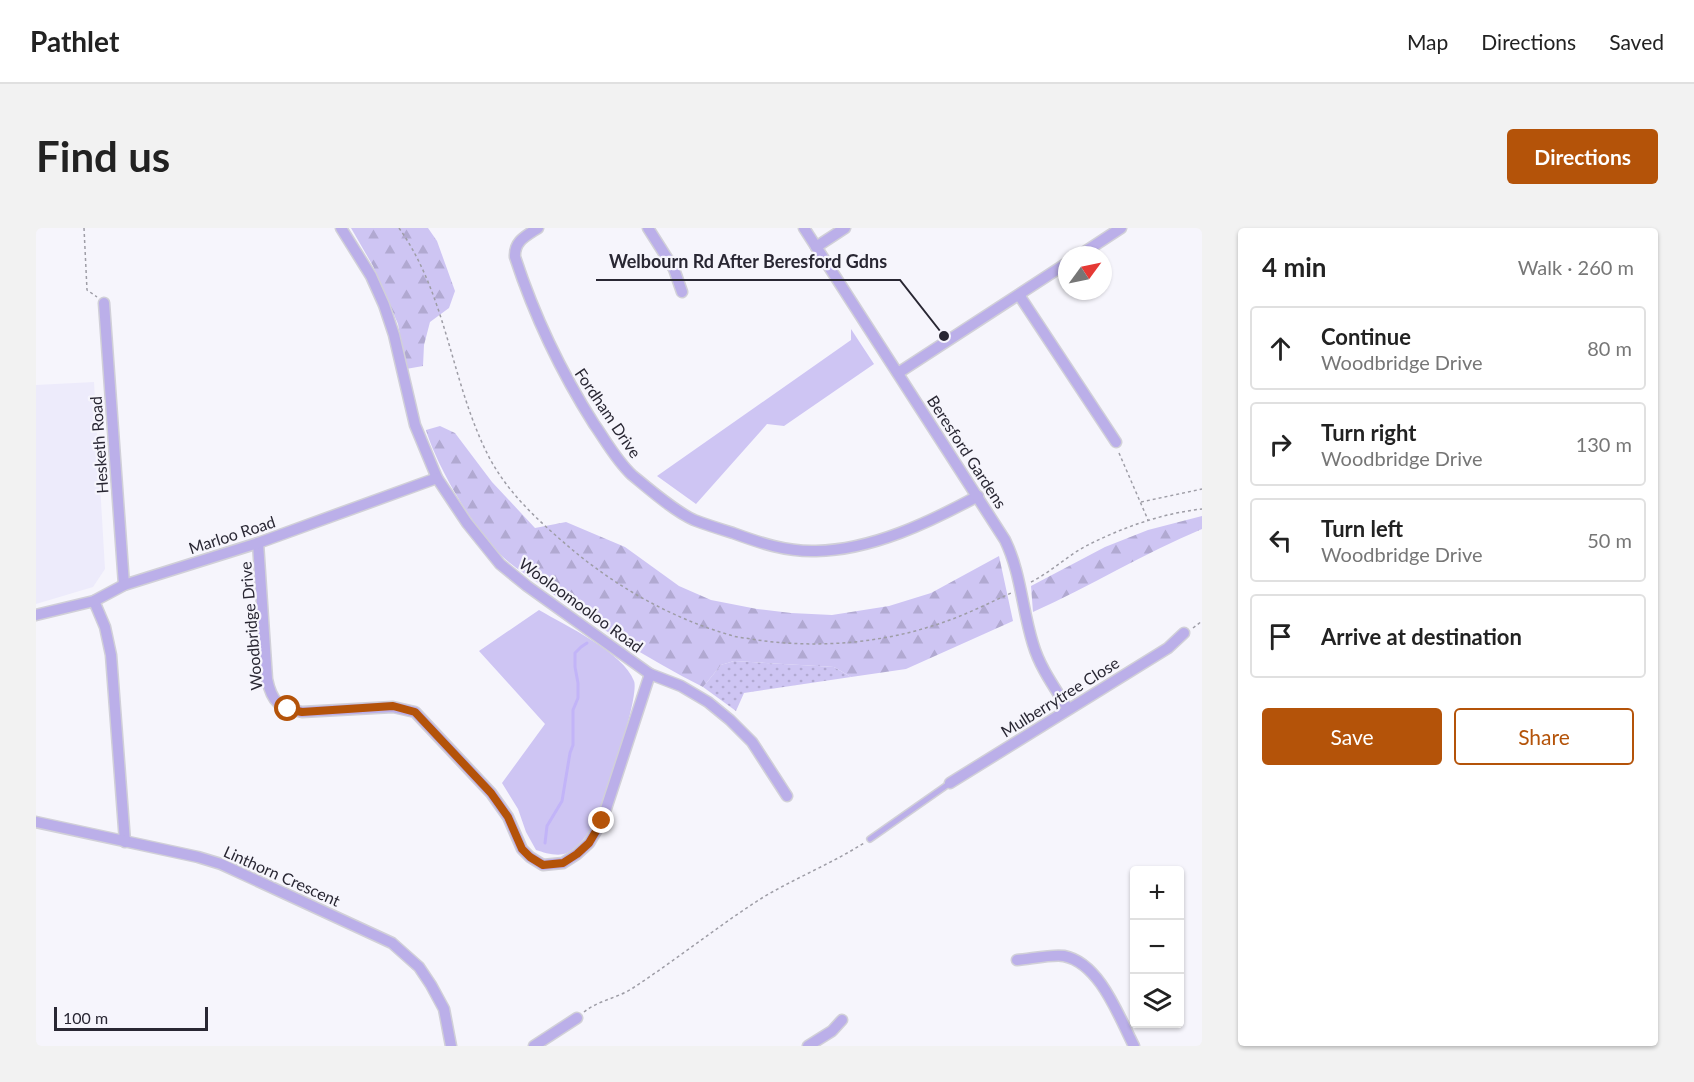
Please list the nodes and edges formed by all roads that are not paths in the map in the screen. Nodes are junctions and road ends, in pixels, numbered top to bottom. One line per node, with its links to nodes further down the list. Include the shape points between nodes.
1 (341, 228): 15 (street, Wooloomooloo Road, via 384,305 415,425)
2 (538, 228): 16 (street, Fordham Drive, via 519,241 514,256 562,371 618,459 693,519 764,545 816,551 886,537)
3 (648, 228): 10 (street, via 674,269)
4 (804, 228): 8 (street, Beresford Gardens)
5 (845, 228): 8 (street)
6 (1121, 228): 7 (street)
7 (1094, 246)
8 (816, 247): 13 (street, Beresford Gardens)
9 (1058, 269): 11 (street)
10 (682, 292)
11 (1019, 295): 13 (street); 14 (street)
12 (104, 303): 18 (street, Hesketh Road)
13 (898, 373): 16 (street, Beresford Gardens)
14 (1116, 442)
15 (437, 478): 17 (street, Marloo Road); 22 (street, Wooloomooloo Road, via 466,523 500,564)
16 (978, 496): 23 (street, Beresford Gardens, via 1012,555 1032,643 1044,672)
17 (258, 543): 18 (street, Marloo Road); 22 (street, Woodbridge Drive, via 267,679 276,703 302,712 393,706 415,712 491,793 508,817 522,849 543,865 563,863 597,832)
18 (123, 585): 19 (street, Marloo Road)
19 (94, 601): 20 (street, Marloo Road); 28 (street, via 111,655)
20 (36, 615)
21 (1184, 633): 23 (street, Mulberrytree Close, via 1167,648)
22 (650, 674): 25 (street, Wooloomooloo Road, via 681,686 730,720 752,742)
23 (1068, 709): 24 (street, Mulberrytree Close)
24 (950, 783): 27 (lane)
25 (787, 796)
26 (36, 822): 28 (street, Linthorn Crescent)
27 (870, 839)
28 (125, 842): 32 (street, Linthorn Crescent, via 221,864 392,943 419,967 444,1009)
29 (1017, 960): 35 (street, via 1063,955 1083,963 1095,974)
30 (577, 1018): 33 (street)
31 (842, 1020): 34 (street, via 832,1032)
32 (451, 1046)
33 (534, 1046)
34 (808, 1046)
35 (1134, 1046)

